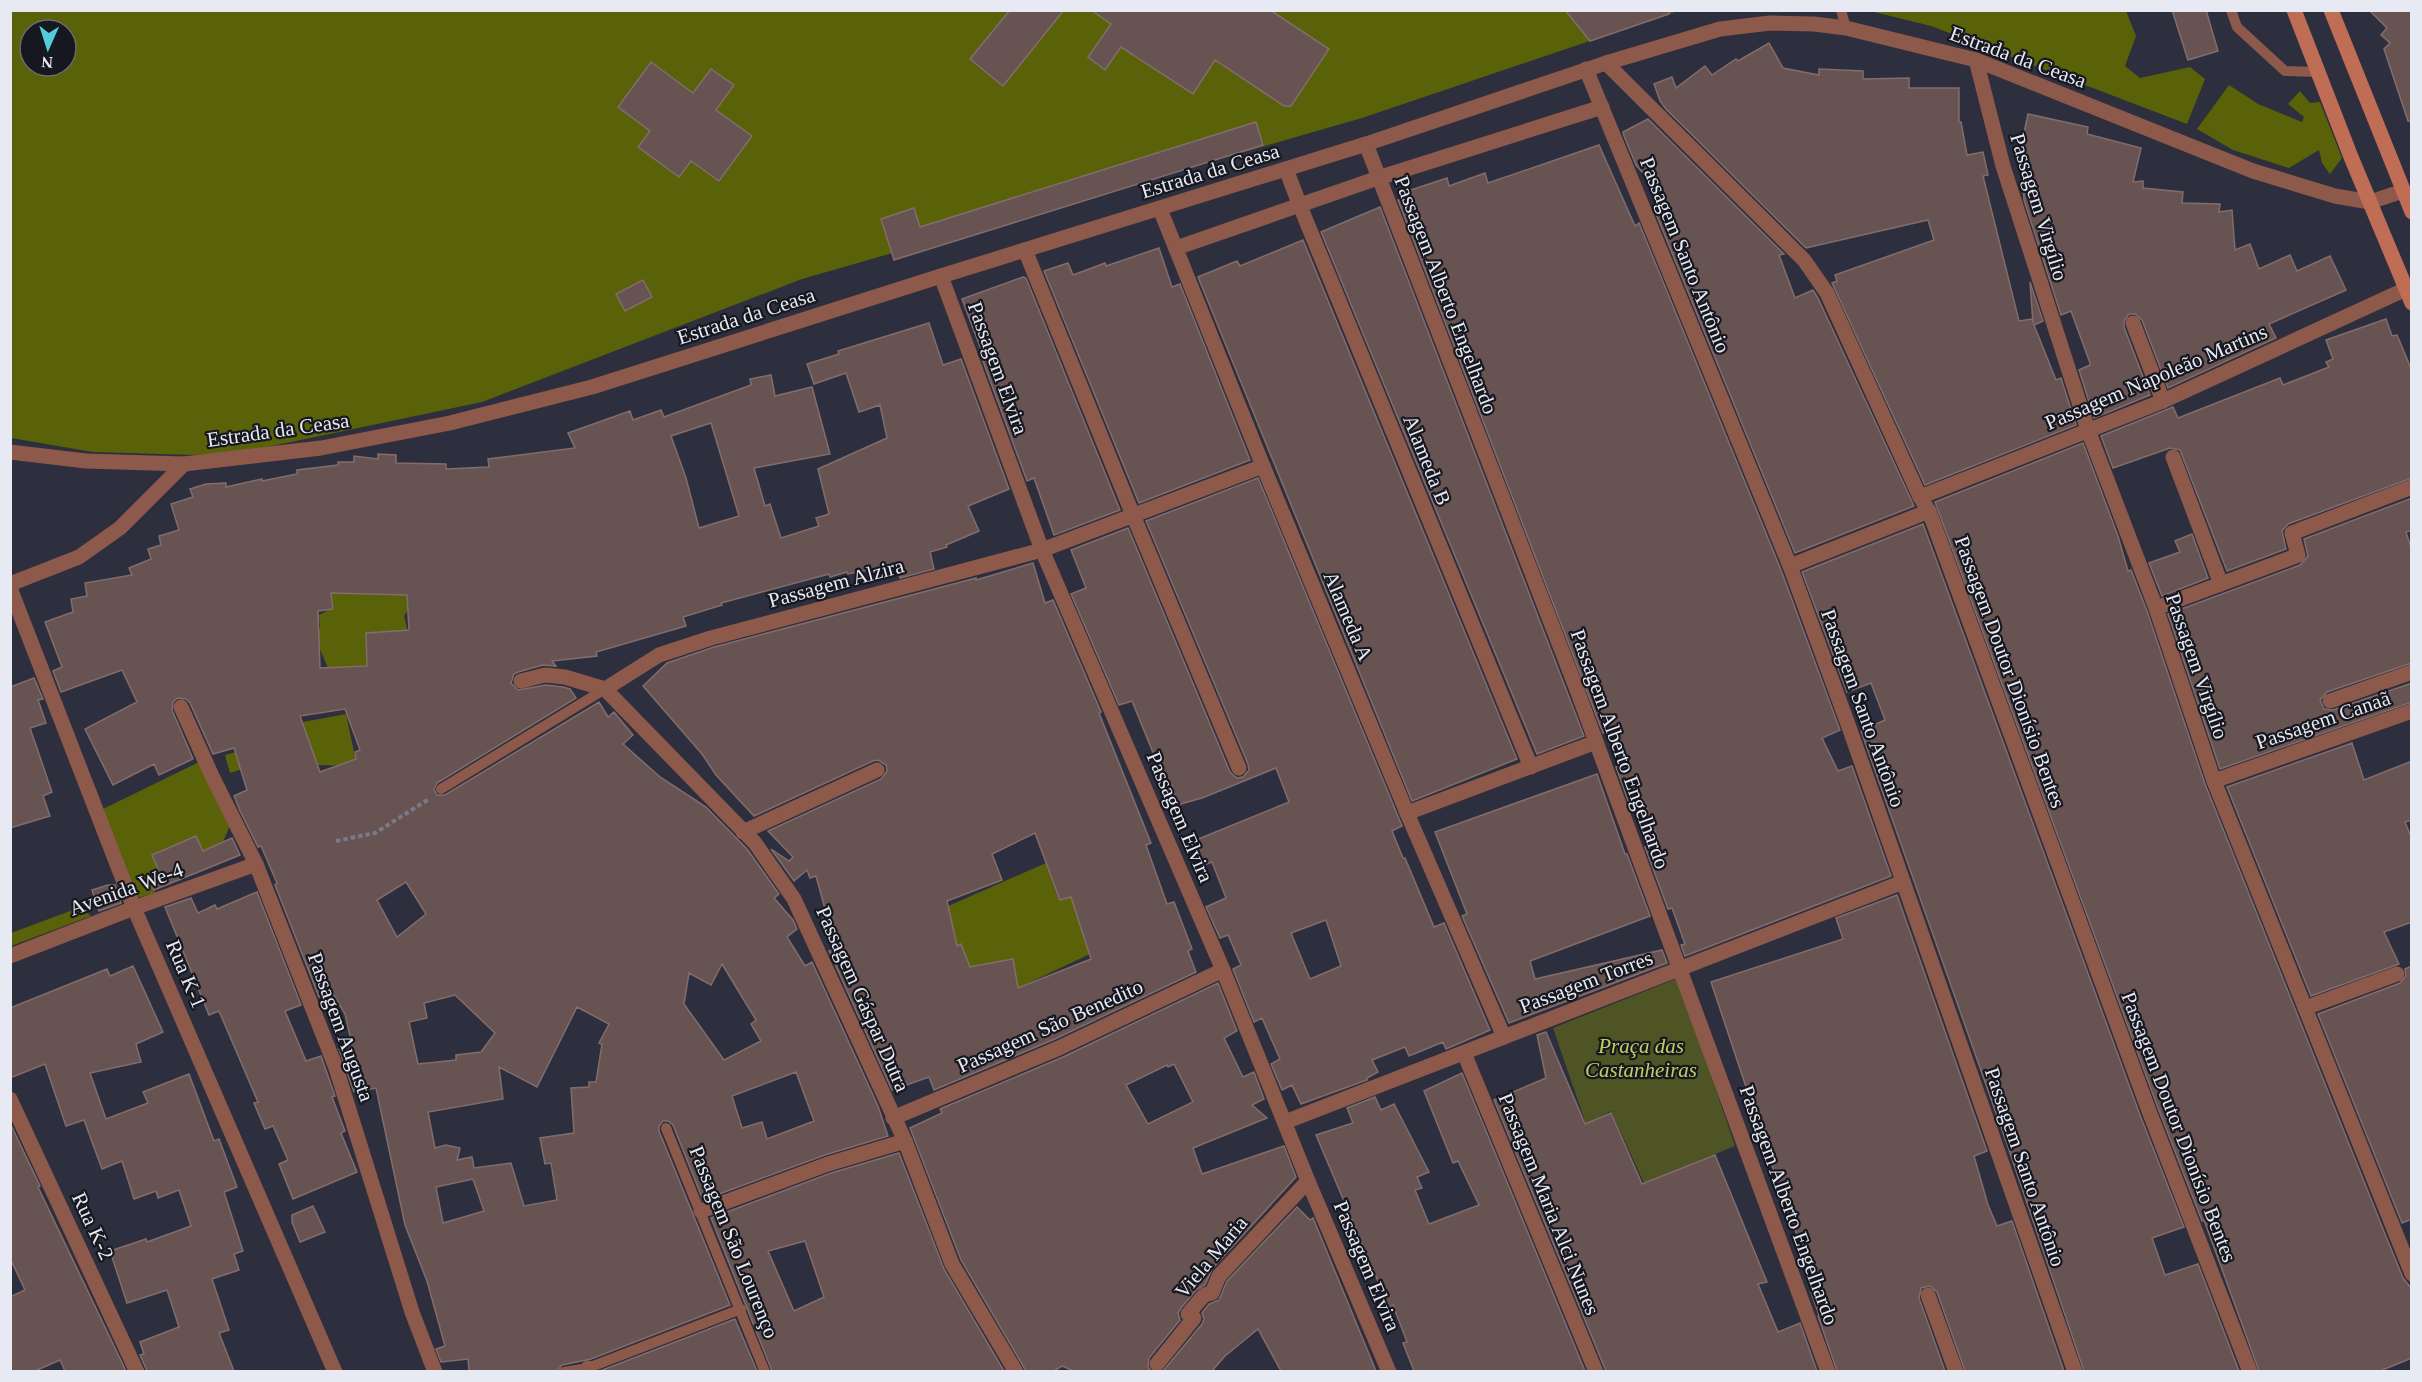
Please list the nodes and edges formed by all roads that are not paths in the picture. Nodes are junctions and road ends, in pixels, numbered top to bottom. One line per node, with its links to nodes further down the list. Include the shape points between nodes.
1 (1841, 10): 5 (lane)
2 (2231, 10): 9 (lane, via 2237,27 2285,71)
3 (2294, 10): 9 (main road)
4 (2331, 10): 14 (main road)
5 (1846, 28): 6 (street, Estrada da Ceasa); 7 (street, Estrada da Ceasa, via 1770,23 1720,29)
6 (1976, 60): 15 (street, Estrada da Ceasa, via 2253,171 2335,196); 25 (street, Passagem Virgílio, via 2003,165)
7 (1606, 63): 8 (street, Estrada da Ceasa); 31 (street, Passagem Doutor Dionísio Bentes, via 1813,272 1827,293)
8 (1586, 69): 10 (street, Passagem Santo Antônio); 11 (street, Estrada da Ceasa)
9 (2318, 72): 15 (main road)
10 (1602, 107): 13 (street); 35 (street, Passagem Santo Antônio)
11 (1366, 144): 12 (street, Estrada da Ceasa); 13 (street, Passagem Alberto Engelhardo)
12 (1287, 169): 16 (street, Alameda B); 17 (street, Estrada da Ceasa)
13 (1378, 178): 16 (street); 45 (street, Passagem Alberto Engelhardo)
14 (2403, 191): 15 (street, Estrada da Ceasa); 18 (main road)
15 (2370, 202): 22 (main road)
16 (1300, 206): 19 (street); 46 (street, Alameda B)
17 (1160, 208): 19 (street, Alameda A); 20 (street, Estrada da Ceasa)
18 (2412, 212)
19 (1176, 248): 29 (street, Alameda A)
20 (1025, 250): 21 (street, Estrada da Ceasa); 33 (street)
21 (941, 276): 28 (street, Estrada da Ceasa, via 592,387 450,423 321,448); 34 (street, Passagem Elvira)
22 (2409, 296): 24 (street, Passagem Napoleão Martins)
23 (2133, 323): 24 (street)
24 (2163, 402): 25 (street, Passagem Napoleão Martins)
25 (2088, 430): 31 (street, Passagem Napoleão Martins); 38 (street, Passagem Virgílio)
26 (10, 452): 28 (street, Estrada da Ceasa, via 86,461)
27 (2173, 457): 36 (street)
28 (184, 464): 37 (street, via 120,528 88,551)
29 (1263, 466): 33 (street, Passagem Alzira); 51 (street, Alameda A)
30 (2412, 488): 36 (street, via 2292,533 2298,555)
31 (1920, 497): 32 (street, Passagem Doutor Dionísio Bentes)
32 (1929, 511): 35 (street); 86 (street, Passagem Doutor Dionísio Bentes, via 2149,1112)
33 (1133, 515): 34 (street, Passagem Alzira); 47 (street)
34 (1042, 550): 41 (street, Passagem Alzira, via 711,638 659,656); 58 (street, Passagem Elvira)
35 (1790, 566): 54 (street, Passagem Santo Antônio)
36 (2221, 584): 38 (street)
37 (10, 586): 55 (street, Rua K-1)
38 (2156, 608): 49 (street, Passagem Virgílio)
39 (2412, 672): 42 (street)
40 (521, 681): 41 (street, via 545,675 566,676)
41 (605, 688): 50 (lane, Passagem Alzira); 52 (street, Passagem Gáspar Dutra)
42 (2330, 700)
43 (181, 706): 53 (street, Passagem Augusta)
44 (2412, 711): 49 (street, Passagem Canaã)
45 (1596, 742): 46 (street); 57 (street, Passagem Alberto Engelhardo)
46 (1531, 766): 51 (street)
47 (1239, 768)
48 (877, 770): 52 (street)
49 (2214, 781): 60 (street, Passagem Virgílio)
50 (441, 789)
51 (1407, 813): 61 (street, Alameda A)
52 (743, 832): 64 (street, Passagem Gáspar Dutra, via 794,899)
53 (256, 864): 55 (street, Avenida We-4); 77 (street, Passagem Augusta, via 336,1068 412,1312)
54 (1903, 882): 57 (street, Passagem Torres); 85 (street, Passagem Santo Antônio)
55 (134, 908): 56 (street, Avenida We-4); 76 (street, Rua K-1)
56 (10, 956)
57 (1678, 969): 61 (street, Passagem Torres); 83 (street, Passagem Alberto Engelhardo)
58 (1223, 970): 64 (street, Passagem São Benedito, via 1059,1048); 65 (street, Passagem Elvira)
59 (2397, 974): 60 (street)
60 (2305, 1008): 70 (street, Passagem Virgílio)
61 (1504, 1037): 62 (street, Passagem Torres)
62 (1464, 1053): 65 (street, Passagem Torres); 82 (street, Passagem Maria Alci Nunes)
63 (10, 1099): 75 (street, Rua K-2)
64 (893, 1118): 67 (street, Passagem Gáspar Dutra)
65 (1285, 1122): 68 (street, Passagem Elvira)
66 (666, 1128): 69 (lane, Passagem São Lourenço)
67 (905, 1141): 69 (street, via 828,1164); 80 (street, Passagem Gáspar Dutra, via 952,1264)
68 (1308, 1180): 73 (street, Viela Maria, via 1219,1276 1212,1293 1204,1295 1188,1314 1194,1318); 81 (street, Passagem Elvira)
69 (701, 1211): 72 (lane, Passagem São Lourenço)
70 (2412, 1274)
71 (1928, 1294): 84 (street)
72 (741, 1309): 74 (lane); 79 (lane, Passagem São Lourenço)
73 (1157, 1364)
74 (589, 1370): 78 (lane)
75 (137, 1371)
76 (335, 1371)
77 (435, 1371)
78 (564, 1371)
79 (765, 1371)
80 (1016, 1371)
81 (1389, 1371)
82 (1596, 1371)
83 (1828, 1371)
84 (1956, 1371)
85 (2075, 1371)
86 (2250, 1371)

